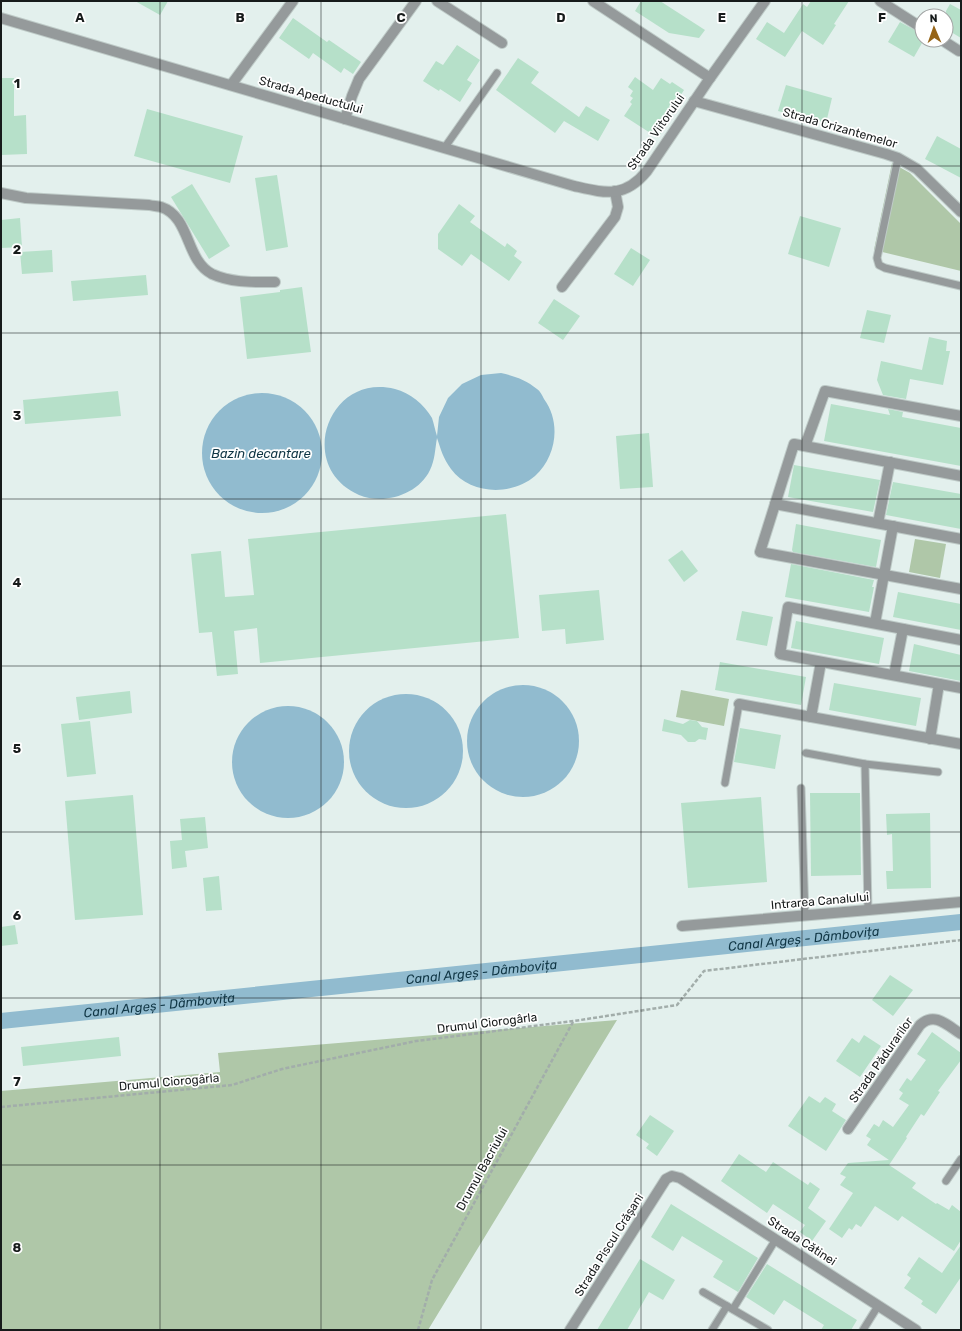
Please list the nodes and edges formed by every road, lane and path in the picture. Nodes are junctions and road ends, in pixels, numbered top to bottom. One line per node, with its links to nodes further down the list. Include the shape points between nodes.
1 (293, 1): 14 (street)
2 (416, 1): 16 (street, via 359,79)
3 (437, 1): 9 (street)
4 (593, 1): 13 (street)
5 (765, 1): 13 (street, Strada Viitorului)
6 (880, 1): 8 (street)
7 (1, 18): 14 (street, Strada Apeductului)
8 (914, 23)
9 (502, 43)
10 (954, 48): 11 (street)
11 (959, 51)
12 (497, 73): 17 (lane)
13 (710, 78): 15 (street, Strada Viitorului)
14 (231, 85): 16 (street, Strada Apeductului)
15 (694, 101): 18 (street, Strada Crizantemelor); 19 (street, Strada Viitorului, via 647,171 638,181 625,189)
16 (345, 118): 17 (street, Strada Apeductului)
17 (445, 147): 19 (street, Strada Apeductului, via 574,186 596,191)
18 (898, 158): 21 (street, Strada Crizantemelor, via 917,169); 23 (lane, via 877,258 879,265)
19 (615, 191): 24 (street, via 618,207 615,217)
20 (1, 193): 22 (street, via 26,198 149,205 162,208 173,215 183,227 199,263 210,273 228,280 248,283)
21 (961, 212)
22 (275, 282)
23 (961, 286)
24 (562, 287)
25 (961, 416): 26 (street, via 825,391)
26 (805, 446): 27 (street); 29 (street, via 794,444)
27 (890, 462): 28 (street); 30 (street)
28 (961, 476)
29 (775, 504): 30 (street); 33 (street, via 760,552)
30 (878, 523): 31 (street)
31 (893, 526): 32 (street); 33 (street)
32 (961, 539)
33 (884, 575): 34 (street); 35 (street)
34 (961, 590)
35 (875, 623): 36 (street); 38 (street, via 788,607 780,654)
36 (903, 629): 37 (street); 39 (street)
37 (961, 640)
38 (821, 662): 39 (street); 43 (street)
39 (894, 676): 40 (street)
40 (939, 684): 41 (street); 44 (street)
41 (961, 688)
42 (739, 704): 43 (street); 49 (lane)
43 (811, 717): 44 (street)
44 (930, 739): 45 (street)
45 (961, 744)
46 (806, 754): 47 (lane)
47 (865, 764): 48 (lane); 52 (lane)
48 (938, 772)
49 (724, 783)
50 (801, 788): 53 (lane)
51 (961, 902): 52 (street, Intrarea Canalului)
52 (868, 910): 53 (street, Intrarea Canalului)
53 (805, 916): 54 (street, Intrarea Canalului)
54 (682, 926)
55 (961, 940): 56 (path, Drumul Ciorogârla, via 704,971 677,1005)
56 (574, 1021): 58 (path, Drumul Ciorogârla, via 416,1041 282,1069 232,1085); 67 (path, Drumul Bacriului, via 432,1280)
57 (961, 1034): 59 (street, Strada Pădurarilor, via 932,1018 920,1025)
58 (1, 1106)
59 (848, 1129)
60 (961, 1159): 62 (lane)
61 (672, 1176): 63 (street, Strada Cătinei, via 680,1178); 68 (street, Strada Piscul Crășani, via 666,1180)
62 (946, 1181)
63 (776, 1239): 65 (street, Strada Cătinei); 66 (lane)
64 (703, 1292): 66 (lane)
65 (878, 1306): 71 (lane); 72 (street, Strada Cătinei)
66 (730, 1308): 69 (lane); 70 (lane)
67 (418, 1330)
68 (570, 1330)
69 (712, 1330)
70 (768, 1330)
71 (864, 1330)
72 (916, 1330)

